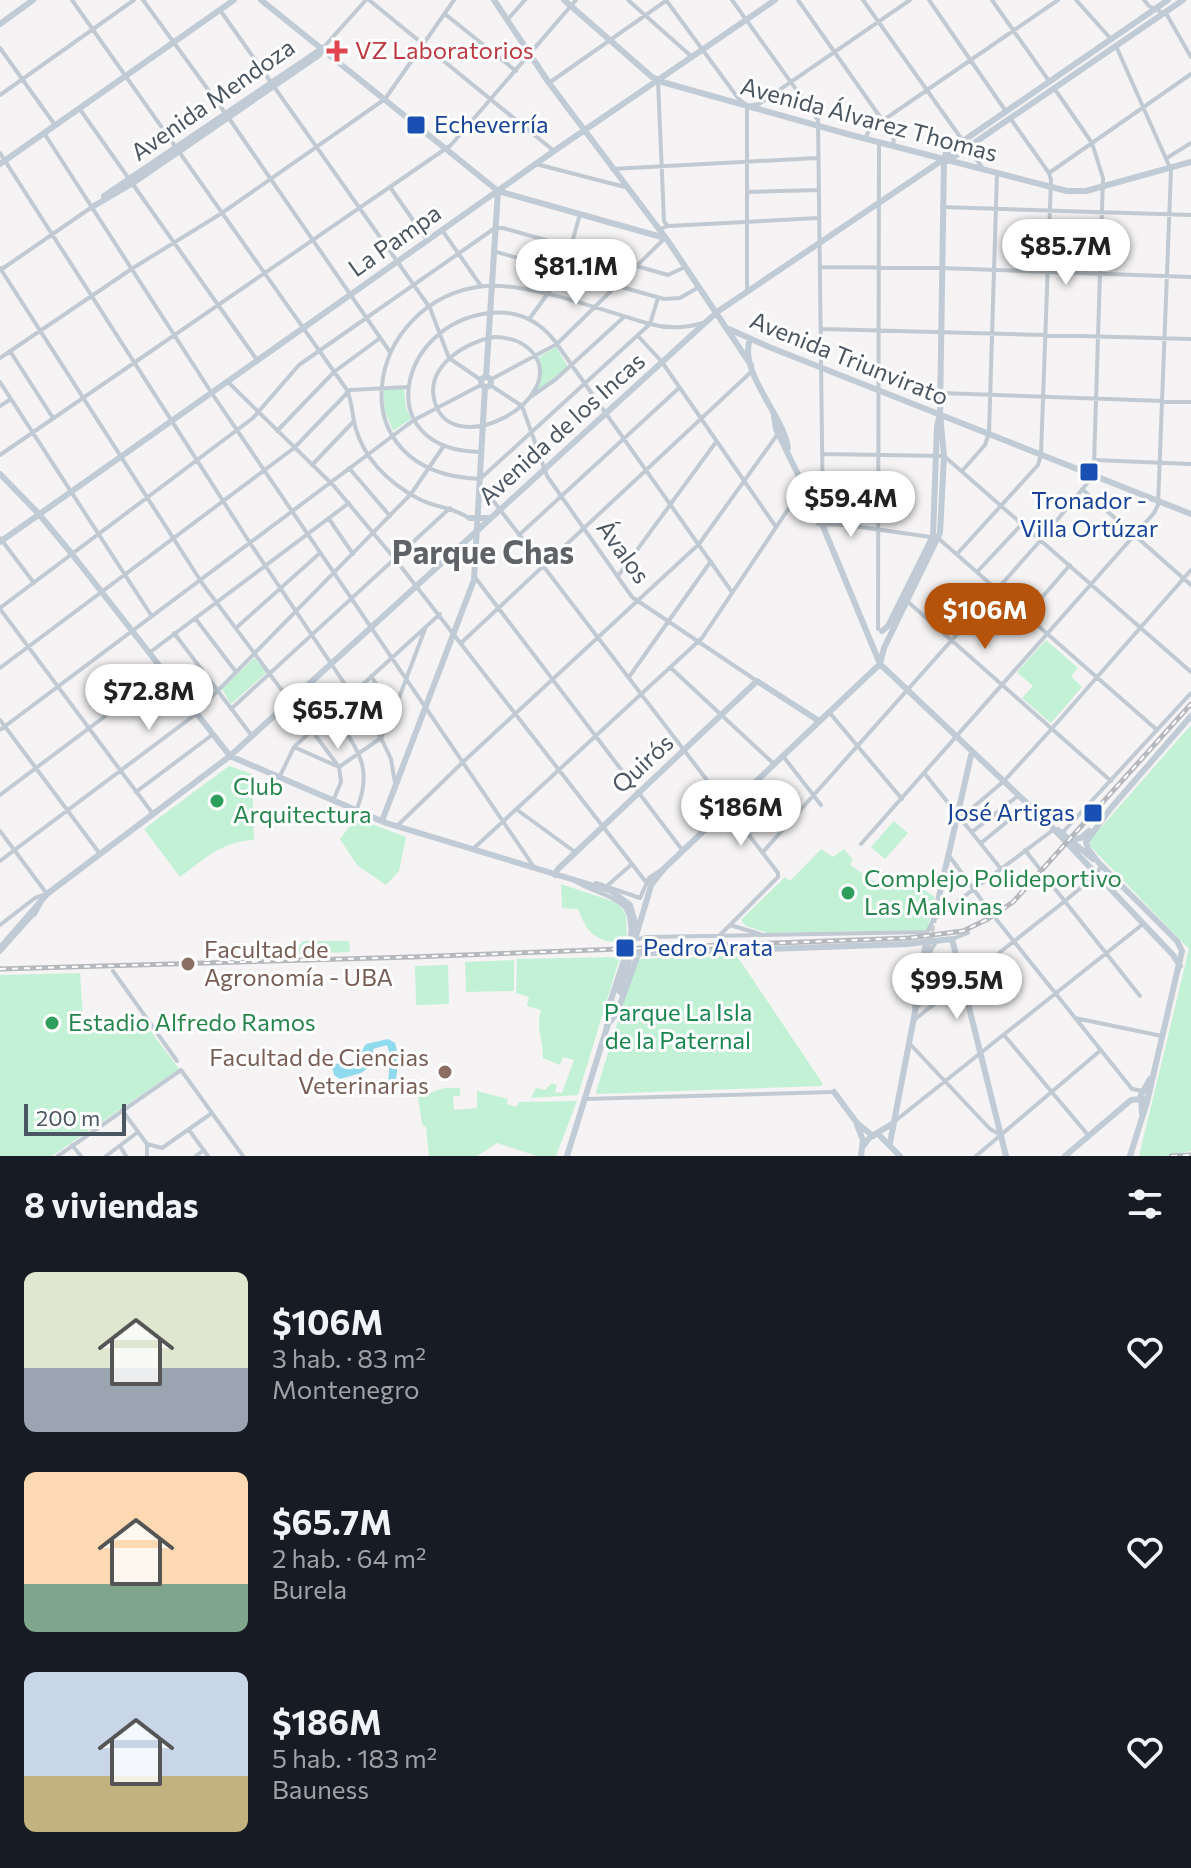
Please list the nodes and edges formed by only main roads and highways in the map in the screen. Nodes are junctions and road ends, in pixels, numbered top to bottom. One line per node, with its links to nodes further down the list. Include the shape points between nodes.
1 (33, 0): 10 (main road)
2 (234, 0): 16 (main road)
3 (261, 0): 11 (main road)
4 (494, 0): 14 (main road, Avenida Triunvirato)
5 (564, 0): 9 (main road, Avenida Álvarez Thomas)
6 (775, 0): 12 (main road, La Pampa)
7 (1168, 0): 13 (main road, Avenida de los Incas)
8 (1183, 0): 13 (main road, Avenida de los Incas)
9 (574, 3): 12 (main road, Avenida Álvarez Thomas)
10 (0, 24)
11 (323, 48): 18 (main road); 19 (main road, Avenida Mendoza)
12 (658, 81): 14 (main road, La Pampa); 15 (main road, Avenida Álvarez Thomas)
13 (1052, 85): 15 (main road, Avenida de los Incas)
14 (584, 131): 18 (main road, La Pampa); 20 (main road, Avenida Triunvirato)
15 (944, 159): 17 (main road, Avenida Álvarez Thomas, via 1075,192); 21 (main road, Avenida de los Incas); 25 (main road)
16 (3, 162)
17 (1191, 162)
18 (498, 191): 20 (main road); 28 (main road, La Pampa); 31 (main road)
19 (92, 207)
20 (665, 238): 21 (main road, Avenida Triunvirato)
21 (717, 312): 22 (main road, Avenida Triunvirato); 30 (main road, Avenida de los Incas)
22 (729, 329): 23 (main road, Avenida Triunvirato); 24 (main road)
23 (750, 339): 24 (main road); 25 (main road, Avenida Triunvirato)
24 (752, 368): 27 (main road)
25 (940, 414): 29 (main road, Avenida Triunvirato); 37 (main road, via 936,537)
26 (1, 478): 28 (main road)
27 (804, 486): 32 (main road); 32 (main road)
28 (38, 513): 34 (main road, La Pampa); 46 (main road)
29 (1191, 514)
30 (491, 518): 31 (main road); 33 (main road, Avenida de los Incas)
31 (474, 519): 33 (main road)
32 (820, 523): 39 (main road)
33 (477, 531): 35 (main road, Avenida de los Incas); 36 (main road)
34 (1, 540)
35 (466, 541): 36 (main road); 46 (main road, Avenida de los Incas)
36 (476, 547): 47 (main road, via 474,576)
37 (905, 600): 38 (main road); 40 (main road)
38 (880, 630): 39 (main road); 40 (main road)
39 (866, 632): 41 (main road)
40 (886, 644): 41 (main road)
41 (880, 664): 44 (main road); 45 (main road)
42 (757, 681): 44 (main road, Ávalos); 55 (main road, Quirós)
43 (1191, 716): 49 (main road)
44 (819, 721): 55 (main road, via 651,882 638,936 622,901)
45 (972, 751): 48 (main road); 59 (main road)
46 (230, 756): 47 (main road); 57 (main road, Avenida de los Incas)
47 (382, 821): 55 (main road)
48 (1051, 827): 50 (main road); 52 (main road)
49 (1086, 838): 50 (main road); 51 (main road); 53 (main road)
50 (1069, 840): 51 (main road)
51 (1079, 848): 52 (main road); 53 (main road)
52 (1080, 857): 56 (main road)
53 (1101, 864): 54 (main road)
54 (1109, 872): 56 (main road); 60 (main road)
55 (555, 875)
56 (1098, 877): 61 (main road)
57 (44, 896): 58 (main road); 63 (main road)
58 (34, 914)
59 (936, 914)
60 (1152, 916): 61 (main road); 64 (main road, via 1177,941)
61 (1143, 924): 64 (main road)
62 (926, 946): 69 (main road); 77 (main road, via 631,957); 79 (main road, via 952,939)
63 (0, 948)
64 (1180, 966): 67 (main road)
65 (1132, 1089): 68 (main road)
66 (834, 1092): 71 (main road)
67 (1145, 1095): 68 (main road); 81 (main road)
68 (1131, 1100): 80 (main road)
69 (895, 1107): 70 (main road); 72 (main road)
70 (905, 1113)
71 (857, 1123): 73 (main road); 75 (main road)
72 (892, 1124): 73 (main road); 74 (main road)
73 (875, 1135): 74 (main road); 75 (main road)
74 (890, 1143): 76 (main road)
75 (864, 1145): 78 (main road)
76 (898, 1155)
77 (567, 1156)
78 (861, 1156)
79 (1006, 1156)
80 (1065, 1156)
81 (1133, 1156)

